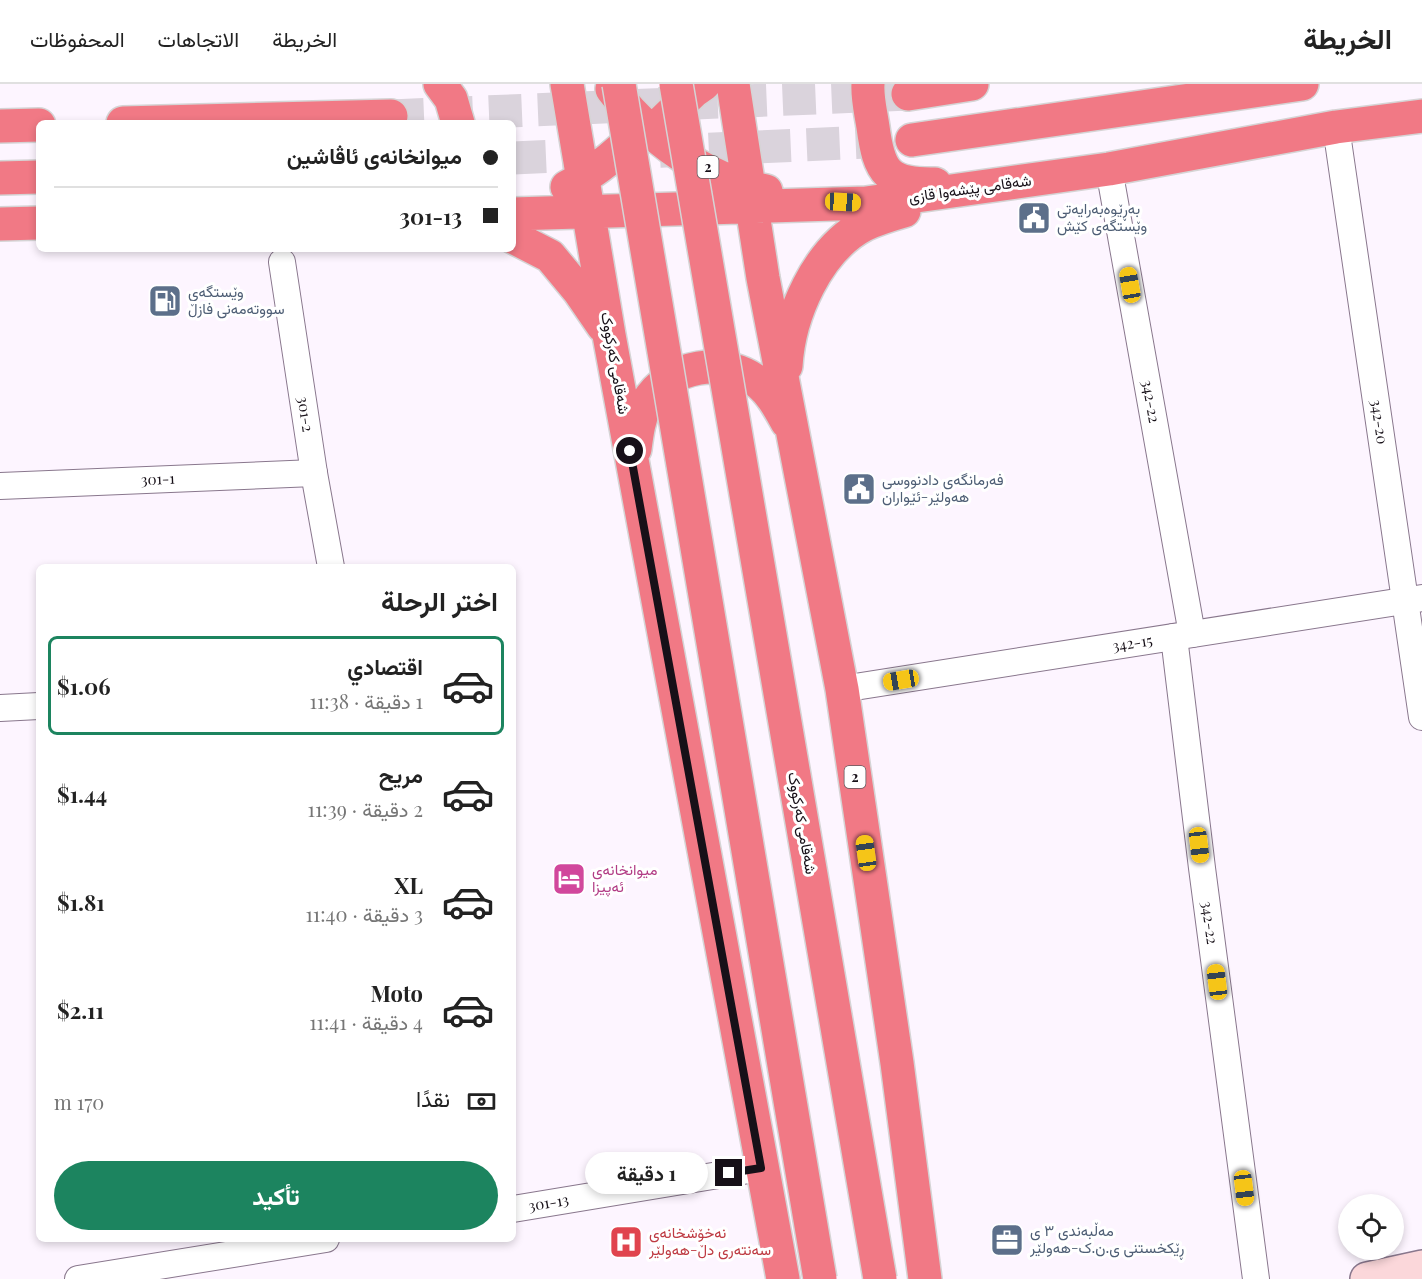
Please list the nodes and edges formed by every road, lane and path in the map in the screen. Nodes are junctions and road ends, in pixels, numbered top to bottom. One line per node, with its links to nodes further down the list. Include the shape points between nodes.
1 (440, 84): 15 (highway)
2 (567, 84): 24 (highway)
3 (609, 84): 16 (highway)
4 (618, 84): 16 (highway, 2); 55 (highway, bridge)
5 (676, 84): 16 (highway); 56 (highway, شەقامی کەرکووک, bridge)
6 (704, 84): 16 (highway)
7 (733, 84): 27 (highway)
8 (868, 84): 25 (highway, via 878,154 887,172 898,180 911,184)
9 (972, 84): 11 (highway)
10 (1302, 84): 20 (highway)
11 (908, 94)
12 (391, 116): 14 (highway)
13 (1422, 116): 19 (highway, شەقامی پێشەوا قازی)
14 (238, 120)
15 (457, 120)
16 (655, 123): 24 (highway); 27 (highway, 2, via 680,132 711,171); 29 (highway, via 615,201)
17 (36, 125): 18 (highway)
18 (0, 126)
19 (1336, 128): 21 (highway, شەقامی پێشەوا قازی); 42 (street, 342-20)
20 (912, 140)
21 (1109, 168): 25 (highway, شەقامی پێشەوا قازی); 43 (street, 342-22)
22 (36, 177): 23 (highway)
23 (0, 178)
24 (583, 179): 28 (highway); 29 (highway)
25 (1027, 181): 26 (highway, شەقامی پێشەوا قازی)
26 (973, 189): 27 (highway, شەقامی پێشەوا قازی, via 866,203); 36 (highway, via 864,225 837,246 800,302 787,353)
27 (744, 201): 29 (highway, شەقامی پێشەوا قازی); 36 (highway, 2, via 748,241 763,278)
28 (516, 208)
29 (601, 212): 30 (highway, شەقامی پێشەوا قازی); 35 (highway, شەقامی کەرکووک)
30 (516, 214)
31 (36, 223): 32 (highway)
32 (0, 224)
33 (516, 239): 35 (highway, via 550,256)
34 (282, 262): 38 (street, 301-2)
35 (609, 335): 40 (highway, شەقامی کەرکووک)
36 (785, 389): 37 (highway, 2)
37 (798, 461): 40 (highway, via 790,426 759,383 731,369 699,368 669,379 647,402 640,417 634,456); 44 (highway, 2)
38 (314, 473): 39 (street, 301-1); 41 (street, 301-2)
39 (0, 486)
40 (639, 497): 48 (highway, شەقامی کەرکووک)
41 (330, 564)
42 (1414, 599): 43 (street, 342-15); 47 (street, 342-20)
43 (1183, 635): 44 (street, 342-15); 58 (street, 342-22, via 1202,868)
44 (842, 689): 57 (highway, 2)
45 (36, 706): 46 (street)
46 (0, 708)
47 (1422, 717)
48 (761, 1168): 49 (street, 301-13); 54 (highway, شەقامی کەرکووک)
49 (516, 1209)
50 (290, 1242): 51 (street)
51 (218, 1248): 53 (street)
52 (1422, 1268): 59 (street)
53 (78, 1279)
54 (783, 1279)
55 (820, 1279)
56 (880, 1279)
57 (925, 1279)
58 (1256, 1279)
59 (1367, 1279)

